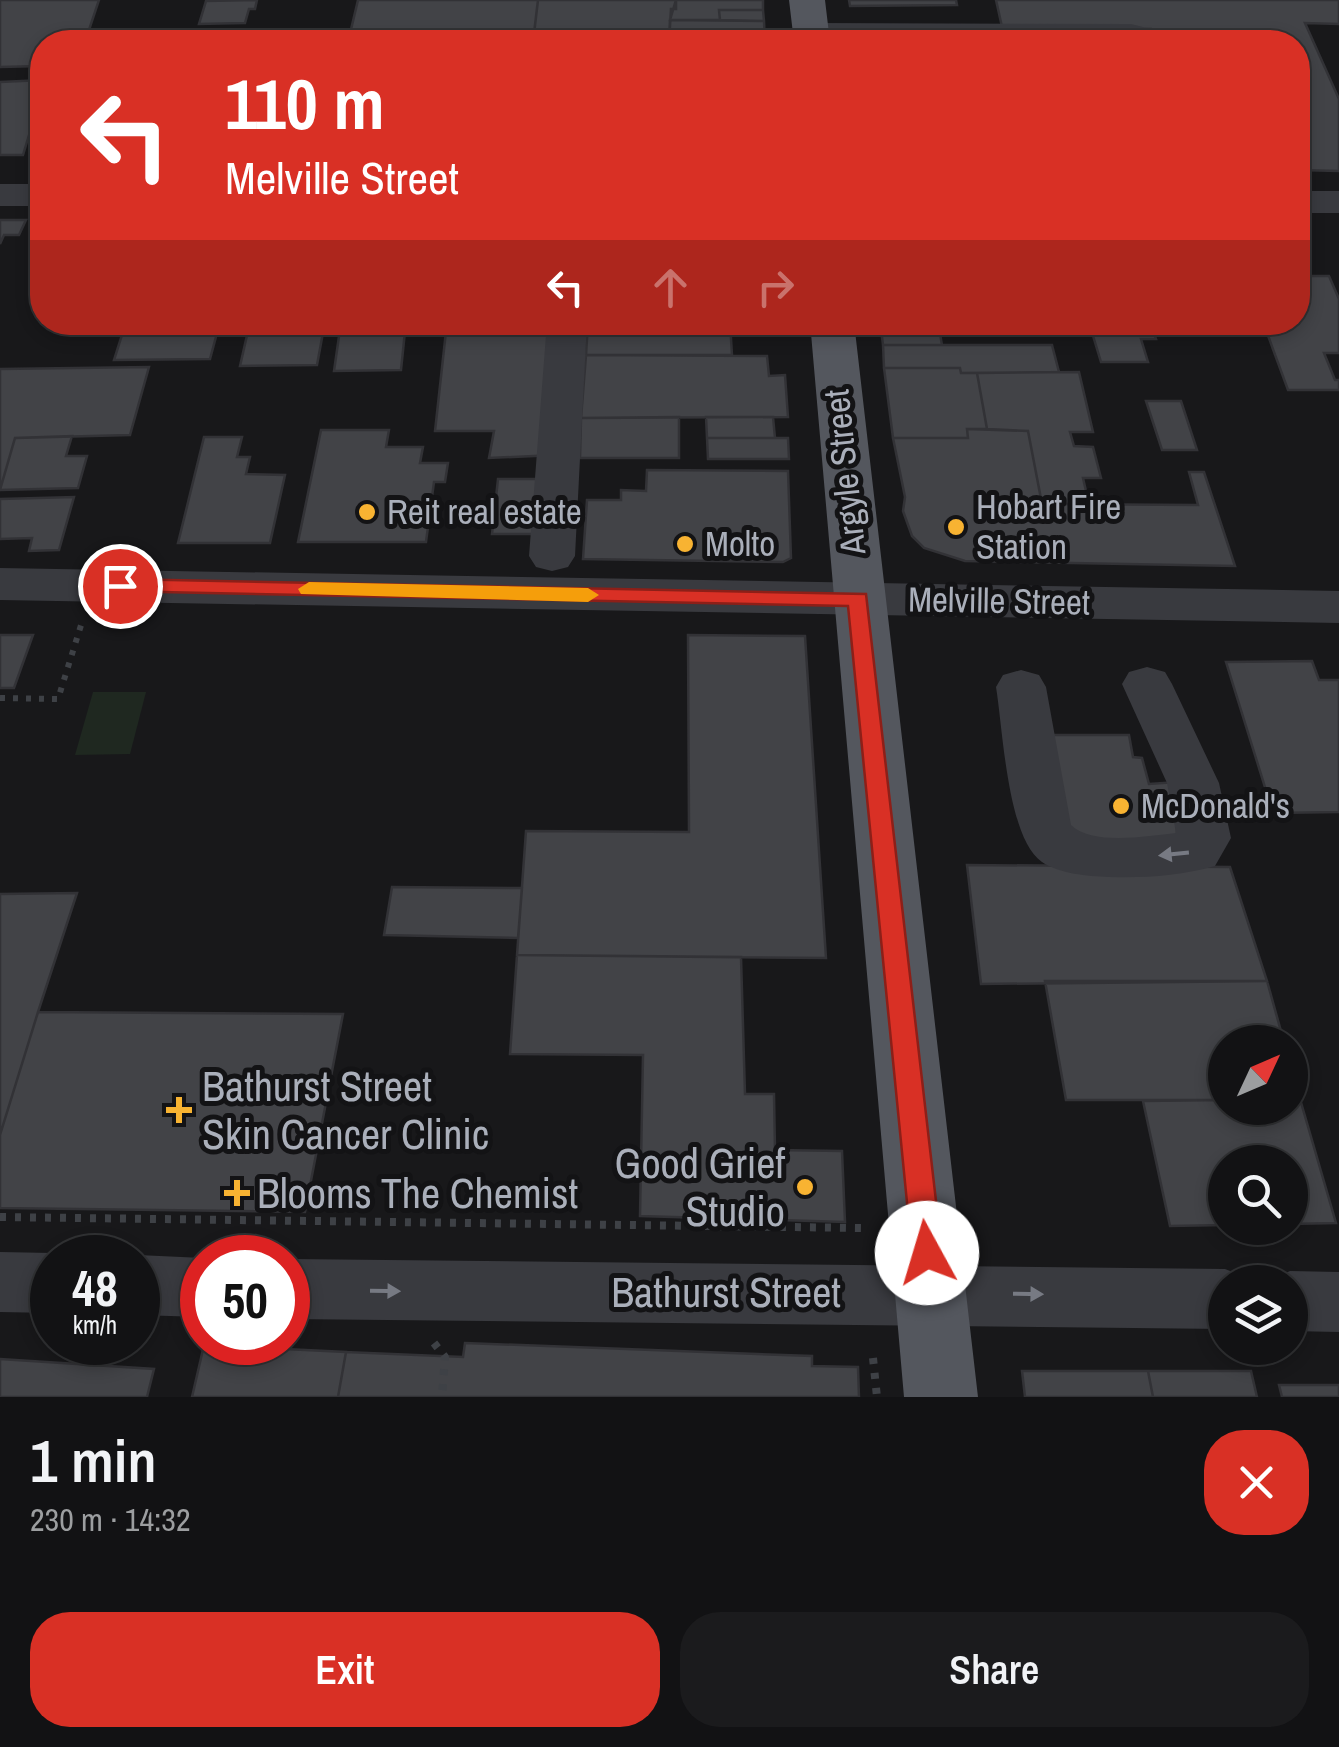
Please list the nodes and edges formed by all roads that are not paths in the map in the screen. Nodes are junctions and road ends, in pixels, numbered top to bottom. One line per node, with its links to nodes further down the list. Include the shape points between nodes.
1 (968, 0): 4 (street)
2 (810, 25): 3 (street)
3 (899, 30)
4 (970, 30)
5 (0, 195): 6 (street)
6 (30, 196)
7 (1310, 202): 8 (street)
8 (1339, 202)
9 (566, 335): 11 (street)
10 (833, 335): 13 (main road, Argyle Street)
11 (552, 556)
12 (0, 584): 13 (street, Melville Street)
13 (858, 599): 14 (street, Melville Street); 20 (main road, Argyle Street)
14 (1339, 607)
15 (1146, 684): 16 (street, one-way to 16, via 1193,782 1204,838 1196,851 1178,856 1070,853 1054,843 1045,828)
16 (1021, 687)
17 (0, 1282): 18 (street)
18 (30, 1283)
19 (310, 1289): 20 (street, Bathurst Street, one-way to 20)
20 (930, 1293): 21 (street, Bathurst Street, one-way to 21); 24 (main road, Argyle Street)
21 (1208, 1299)
22 (1308, 1301): 23 (street)
23 (1339, 1302)
24 (941, 1397)

